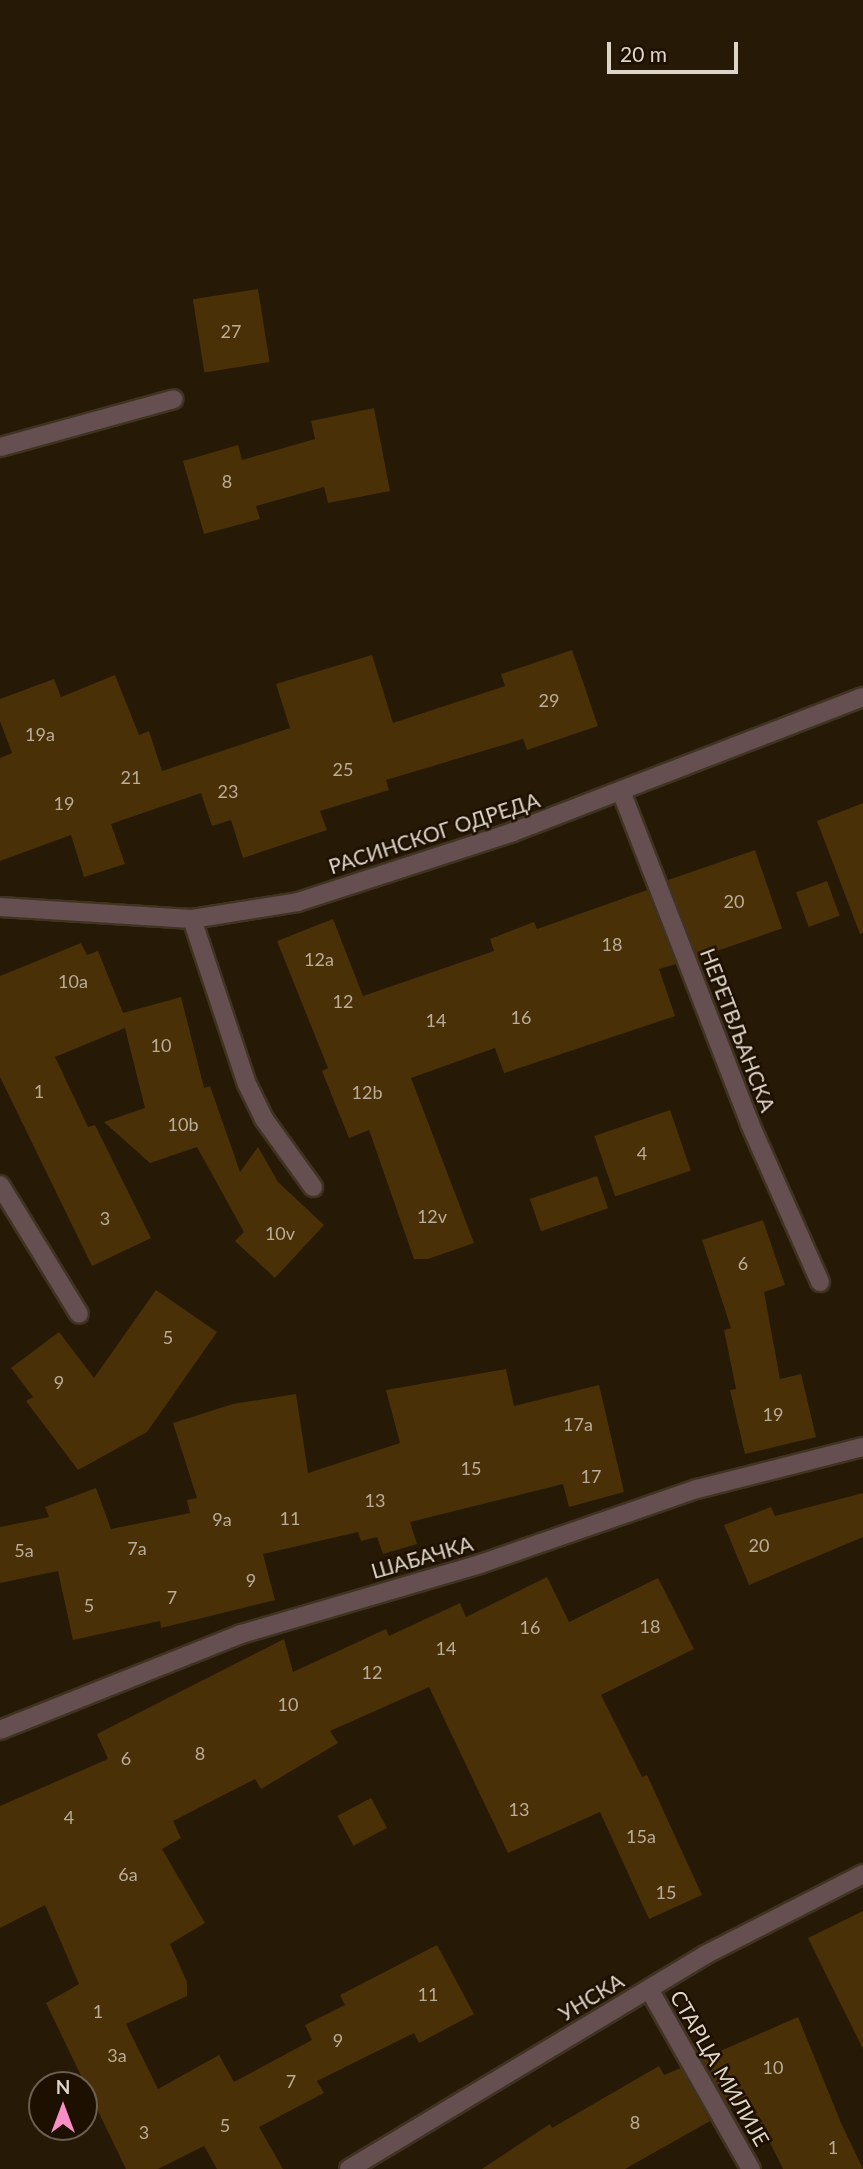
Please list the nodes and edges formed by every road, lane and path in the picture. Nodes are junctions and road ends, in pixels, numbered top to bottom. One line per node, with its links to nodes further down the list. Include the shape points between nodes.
1 (174, 399): 2 (street)
2 (0, 446)
3 (863, 697): 4 (street, РАСИНСКОГ ОДРЕДА)
4 (621, 791): 6 (street, РАСИНСКОГ ОДРЕДА, via 513,832 298,902); 9 (street, НЕРЕТВЉАНСКА, via 750,1124)
5 (0, 907): 6 (street, РАСИНСКОГ ОДРЕДА)
6 (191, 919): 8 (street, via 247,1084 264,1119)
7 (0, 1185): 10 (street)
8 (313, 1187)
9 (820, 1282)
10 (79, 1314)
11 (863, 1447): 12 (street, ШАБАЧКА, via 697,1489 480,1564 241,1634)
12 (0, 1730)
13 (863, 1874): 14 (street, УНСКА)
14 (649, 1989): 15 (street, УНСКА); 16 (street, СТАРЦА МИЛИЈЕ)
15 (349, 2169)
16 (751, 2169)

